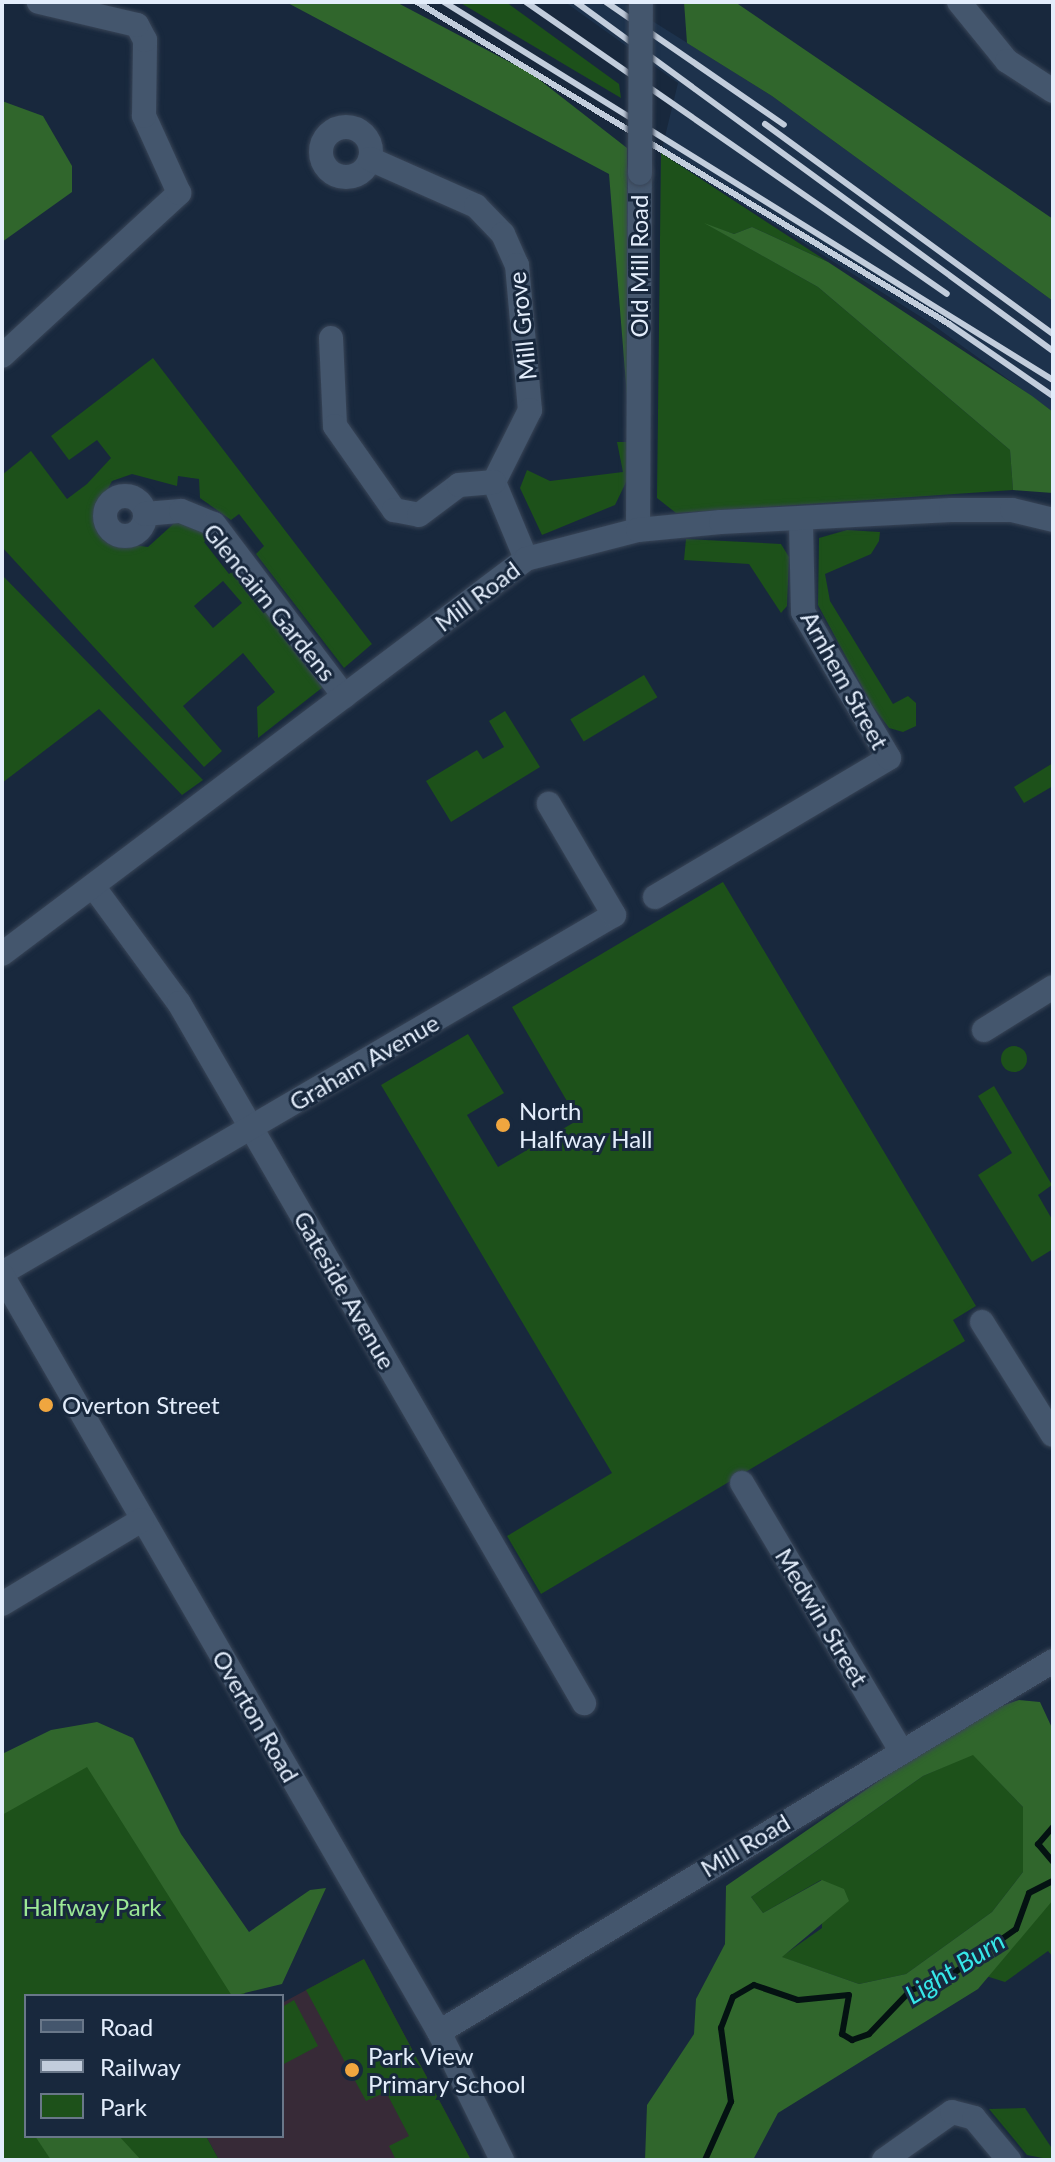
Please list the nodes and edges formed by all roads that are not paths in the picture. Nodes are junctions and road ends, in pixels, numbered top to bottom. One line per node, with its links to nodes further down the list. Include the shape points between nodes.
1 (39, 2): 7 (street, via 137,25 145,40 144,116 179,193)
2 (641, 2): 12 (street, Old Mill Road, bridge)
3 (959, 2): 4 (street, via 1007,61)
4 (1053, 91)
5 (370, 159): 8 (street, Mill Grove, via 476,206 503,234 517,265 530,410)
6 (331, 338): 8 (street, via 335,426 394,510 419,515 459,485)
7 (2, 356)
8 (494, 482): 13 (street)
9 (145, 514): 14 (street, Glencairn Gardens, via 181,511 214,524)
10 (1053, 520): 11 (street, Mill Road, via 1012,510 951,510)
11 (801, 521): 12 (street, Mill Road); 17 (street, Arnhem Street, via 803,612 889,758)
12 (638, 530): 13 (street, Mill Road)
13 (526, 559): 14 (street, Mill Road)
14 (344, 696): 16 (street, Mill Road)
15 (549, 804): 21 (street, Graham Avenue, via 614,915)
16 (93, 886): 18 (street, Mill Road); 21 (street, Gateside Avenue, via 179,1003)
17 (655, 897)
18 (2, 954)
19 (1053, 987): 20 (street)
20 (984, 1030)
21 (252, 1127): 22 (street, Graham Avenue); 29 (street, Gateside Avenue)
22 (2, 1274): 26 (street, Overton Road)
23 (982, 1322): 24 (street)
24 (1053, 1435)
25 (742, 1483): 30 (street, Medwin Street)
26 (142, 1520): 27 (street); 31 (street, Overton Road)
27 (2, 1604)
28 (1053, 1661): 30 (street, Mill Road)
29 (584, 1703)
30 (902, 1752): 31 (street, Mill Road)
31 (439, 2032): 32 (street, Overton Road)
32 (502, 2160)
33 (884, 2160): 34 (street, via 952,2112 974,2118)
34 (1009, 2160)

